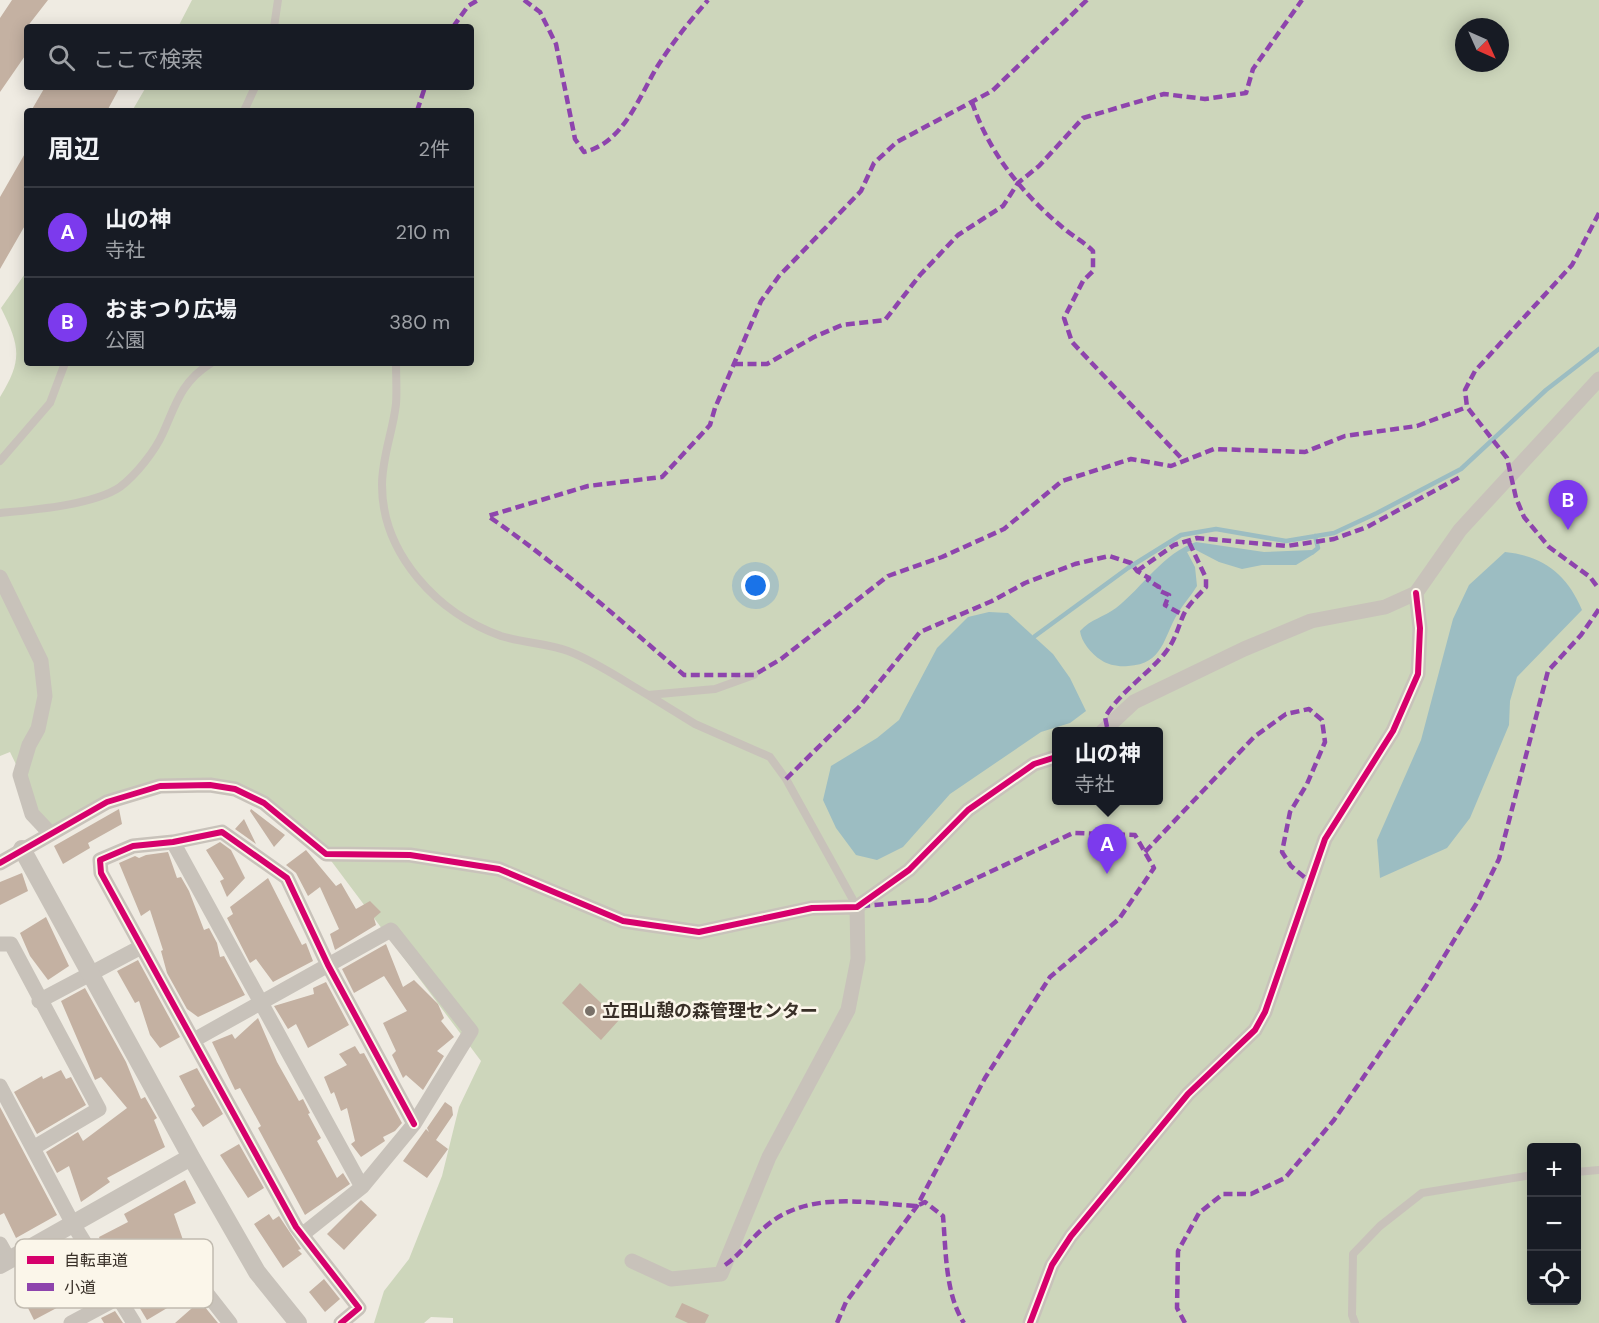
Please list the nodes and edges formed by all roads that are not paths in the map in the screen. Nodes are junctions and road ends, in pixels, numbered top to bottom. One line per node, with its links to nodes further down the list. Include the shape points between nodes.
1 (278, 0): 2 (lane)
2 (274, 24)
3 (254, 90): 4 (lane)
4 (245, 108)
5 (64, 366): 9 (lane, via 50,403)
6 (208, 366): 10 (lane, via 179,394 162,436 134,474 119,487 41,509)
7 (396, 366): 14 (lane, via 396,405 382,484 385,513 403,559 430,592 453,612 478,626 502,636 568,651)
8 (1599, 379): 12 (street, via 1460,530)
9 (0, 461)
10 (0, 513)
11 (0, 577): 17 (street, via 41,660 45,696 38,729 20,775 32,814)
12 (1416, 593): 15 (street, via 1385,606 1311,621 1244,649 1134,702); 50 (street, via 1420,628 1418,674 1393,731 1325,839 1265,1012 1255,1030 1188,1094 1071,1236 1052,1265)
13 (754, 675): 14 (lane, via 715,689)
14 (648, 694): 21 (lane, via 695,724 770,757)
15 (1107, 727)
16 (1052, 758): 21 (street, via 1034,764 976,804 909,870)
17 (49, 832): 19 (street); 21 (street, via 106,802 142,791 160,786 210,785 235,789 264,803 326,854 410,855 499,869 623,921 699,932 812,908)
18 (173, 842): 23 (street, via 133,846 100,860 101,873); 24 (street, via 222,832 287,878); 27 (street)
19 (22, 849): 20 (street); 25 (street)
20 (0, 862)
21 (857, 907): 41 (street, via 858,959 848,1010 769,1157 721,1274 671,1279)
22 (0, 944): 26 (street, via 11,944)
23 (141, 948): 25 (street); 28 (street)
24 (328, 964): 27 (street); 30 (street); 30 (street, via 391,930 471,1031)
25 (90, 974): 26 (street); 32 (street)
26 (39, 1001): 31 (street, via 99,1109)
27 (262, 1002): 28 (street); 36 (street)
28 (194, 1040): 38 (street)
29 (0, 1086): 31 (street)
30 (414, 1124): 36 (street)
31 (33, 1148): 37 (street)
32 (191, 1157): 37 (street); 48 (street, via 257,1272)
33 (1599, 1170): 34 (lane)
34 (1581, 1172)
35 (1527, 1176): 51 (lane, via 1422,1192 1380,1226 1353,1254)
36 (362, 1187): 38 (street)
37 (73, 1224): 39 (street); 40 (street)
38 (303, 1234): 49 (street, via 359,1308)
39 (41, 1239)
40 (82, 1239)
41 (632, 1262)
42 (213, 1301): 47 (street)
43 (99, 1308): 45 (street)
44 (124, 1308): 46 (street)
45 (71, 1323)
46 (134, 1323)
47 (230, 1323)
48 (298, 1323)
49 (341, 1323)
50 (1030, 1323)
51 (1355, 1323)

